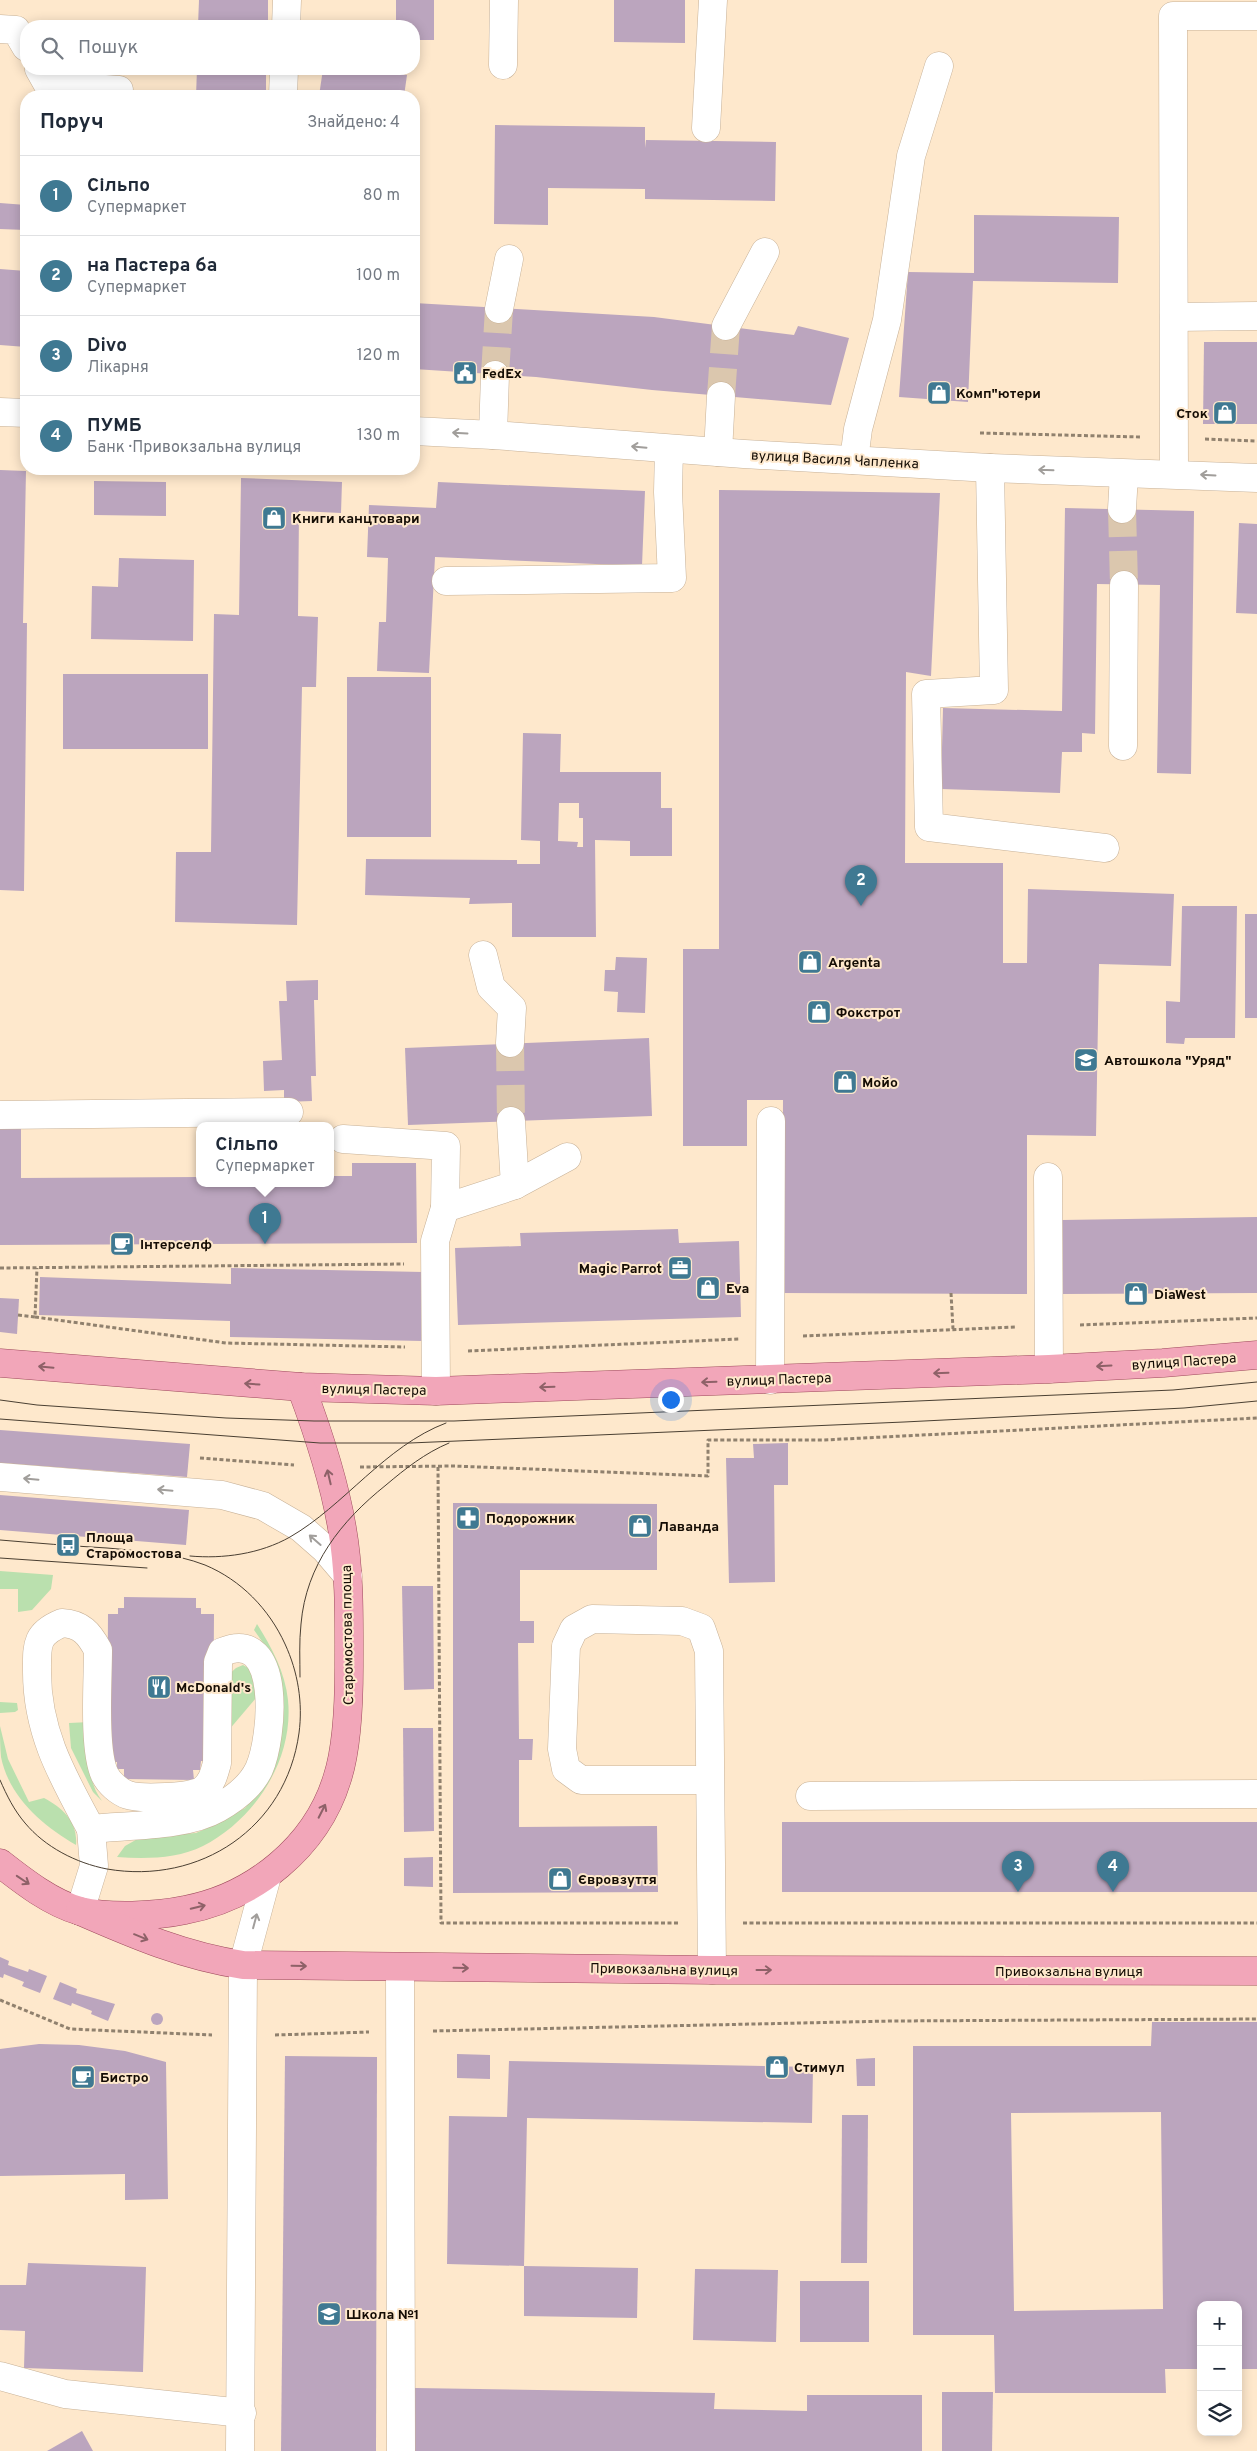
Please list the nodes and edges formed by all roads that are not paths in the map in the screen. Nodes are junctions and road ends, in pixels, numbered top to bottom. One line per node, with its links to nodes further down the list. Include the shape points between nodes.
1 (287, 0): 5 (street)
2 (504, 0): 8 (street)
3 (713, 0): 14 (street)
4 (1257, 16): 19 (street, via 1173,16)
5 (286, 20)
6 (0, 29): 7 (street, via 16,30)
7 (20, 37)
8 (504, 65)
9 (939, 66): 29 (street, via 911,156 888,320 858,429)
10 (42, 75): 12 (street, via 48,85)
11 (284, 75): 13 (street)
12 (119, 90)
13 (284, 90)
14 (706, 128)
15 (765, 252): 20 (street)
16 (509, 259): 17 (street)
17 (499, 309)
18 (1257, 316): 19 (street)
19 (1174, 317): 31 (street)
20 (726, 326)
21 (495, 375): 26 (street)
22 (721, 396): 28 (street)
23 (0, 412): 24 (street)
24 (20, 413)
25 (420, 431): 26 (street, вулиця Василя Чапленка, one-way to 25)
26 (493, 435): 27 (street, вулиця Василя Чапленка, one-way to 26)
27 (668, 449): 28 (street, вулиця Василя Чапленка); 35 (street, via 672,578)
28 (718, 452): 29 (street, вулиця Василя Чапленка)
29 (854, 460): 30 (street, вулиця Василя Чапленка)
30 (990, 468): 32 (street, вулиця Василя Чапленка, one-way to 30); 38 (street, via 994,690 926,694 929,827)
31 (1174, 473): 32 (street, вулиця Василя Чапленка); 33 (street, вулиця Василя Чапленка, one-way to 31)
32 (1124, 474): 34 (street)
33 (1257, 478)
34 (1122, 509)
35 (446, 581)
36 (1124, 584): 37 (street)
37 (1123, 746)
38 (1106, 848)
39 (483, 956): 40 (street, via 491,987 512,1008)
40 (510, 1043)
41 (289, 1112): 42 (street)
42 (0, 1115)
43 (511, 1121): 48 (street)
44 (771, 1121): 53 (street)
45 (343, 1140): 49 (street, via 446,1146)
46 (568, 1157): 48 (street)
47 (1048, 1177): 52 (street)
48 (515, 1185): 49 (street)
49 (445, 1208): 55 (street, via 435,1241)
50 (1257, 1356): 52 (main road, вулиця Пастера, one-way to 52)
51 (0, 1363): 54 (main road, one-way to 51)
52 (1050, 1368): 53 (main road, вулиця Пастера, one-way to 53)
53 (770, 1380): 55 (main road, вулиця Пастера, one-way to 55)
54 (301, 1387): 55 (main road, вулиця Пастера); 57 (main road, Старомостова площа, one-way to 54, via 342,1526)
55 (436, 1391)
56 (0, 1477): 57 (street, one-way to 56, via 301,1528 264,1506 222,1495)
57 (348, 1576): 63 (main road, Старомостова площа, one-way to 57, via 295,1850 320,1816 338,1778 349,1708)
58 (710, 1780): 58 (street, via 709,1651 701,1628 682,1621 592,1619 574,1629 566,1646 562,1749 566,1769 581,1780); 67 (street)
59 (1257, 1794): 60 (street)
60 (810, 1796)
61 (91, 1829): 61 (street, via 67,1786 44,1733 37,1686 37,1644 44,1634 62,1623 74,1624 92,1638 98,1650 99,1760 106,1777 116,1789 128,1795 190,1795 202,1791 213,1779 216,1763 218,1662 222,1652 235,1646 250,1648 259,1656 267,1682 266,1745 258,1769 246,1788 217,1809 202,1815 178,1821); 64 (street, via 94,1866)
62 (0, 1863): 64 (main road, Старомостова площа, one-way to 64, via 48,1896)
63 (267, 1876): 64 (main road, Старомостова площа, one-way to 63, via 128,1915 164,1914 199,1908 236,1894); 65 (street, one-way to 63)
64 (80, 1911): 65 (main road, Привокзальна вулиця, one-way to 65, via 164,1947)
65 (244, 1965): 66 (main road, Привокзальна вулиця, one-way to 66); 70 (street)
66 (400, 1967): 67 (main road, Привокзальна вулиця, one-way to 67); 72 (street)
67 (712, 1970): 68 (main road, Привокзальна вулиця, one-way to 68)
68 (1257, 1971)
69 (0, 2376): 70 (street, via 65,2394)
70 (242, 2413): 71 (street)
71 (240, 2451)
72 (401, 2451)

